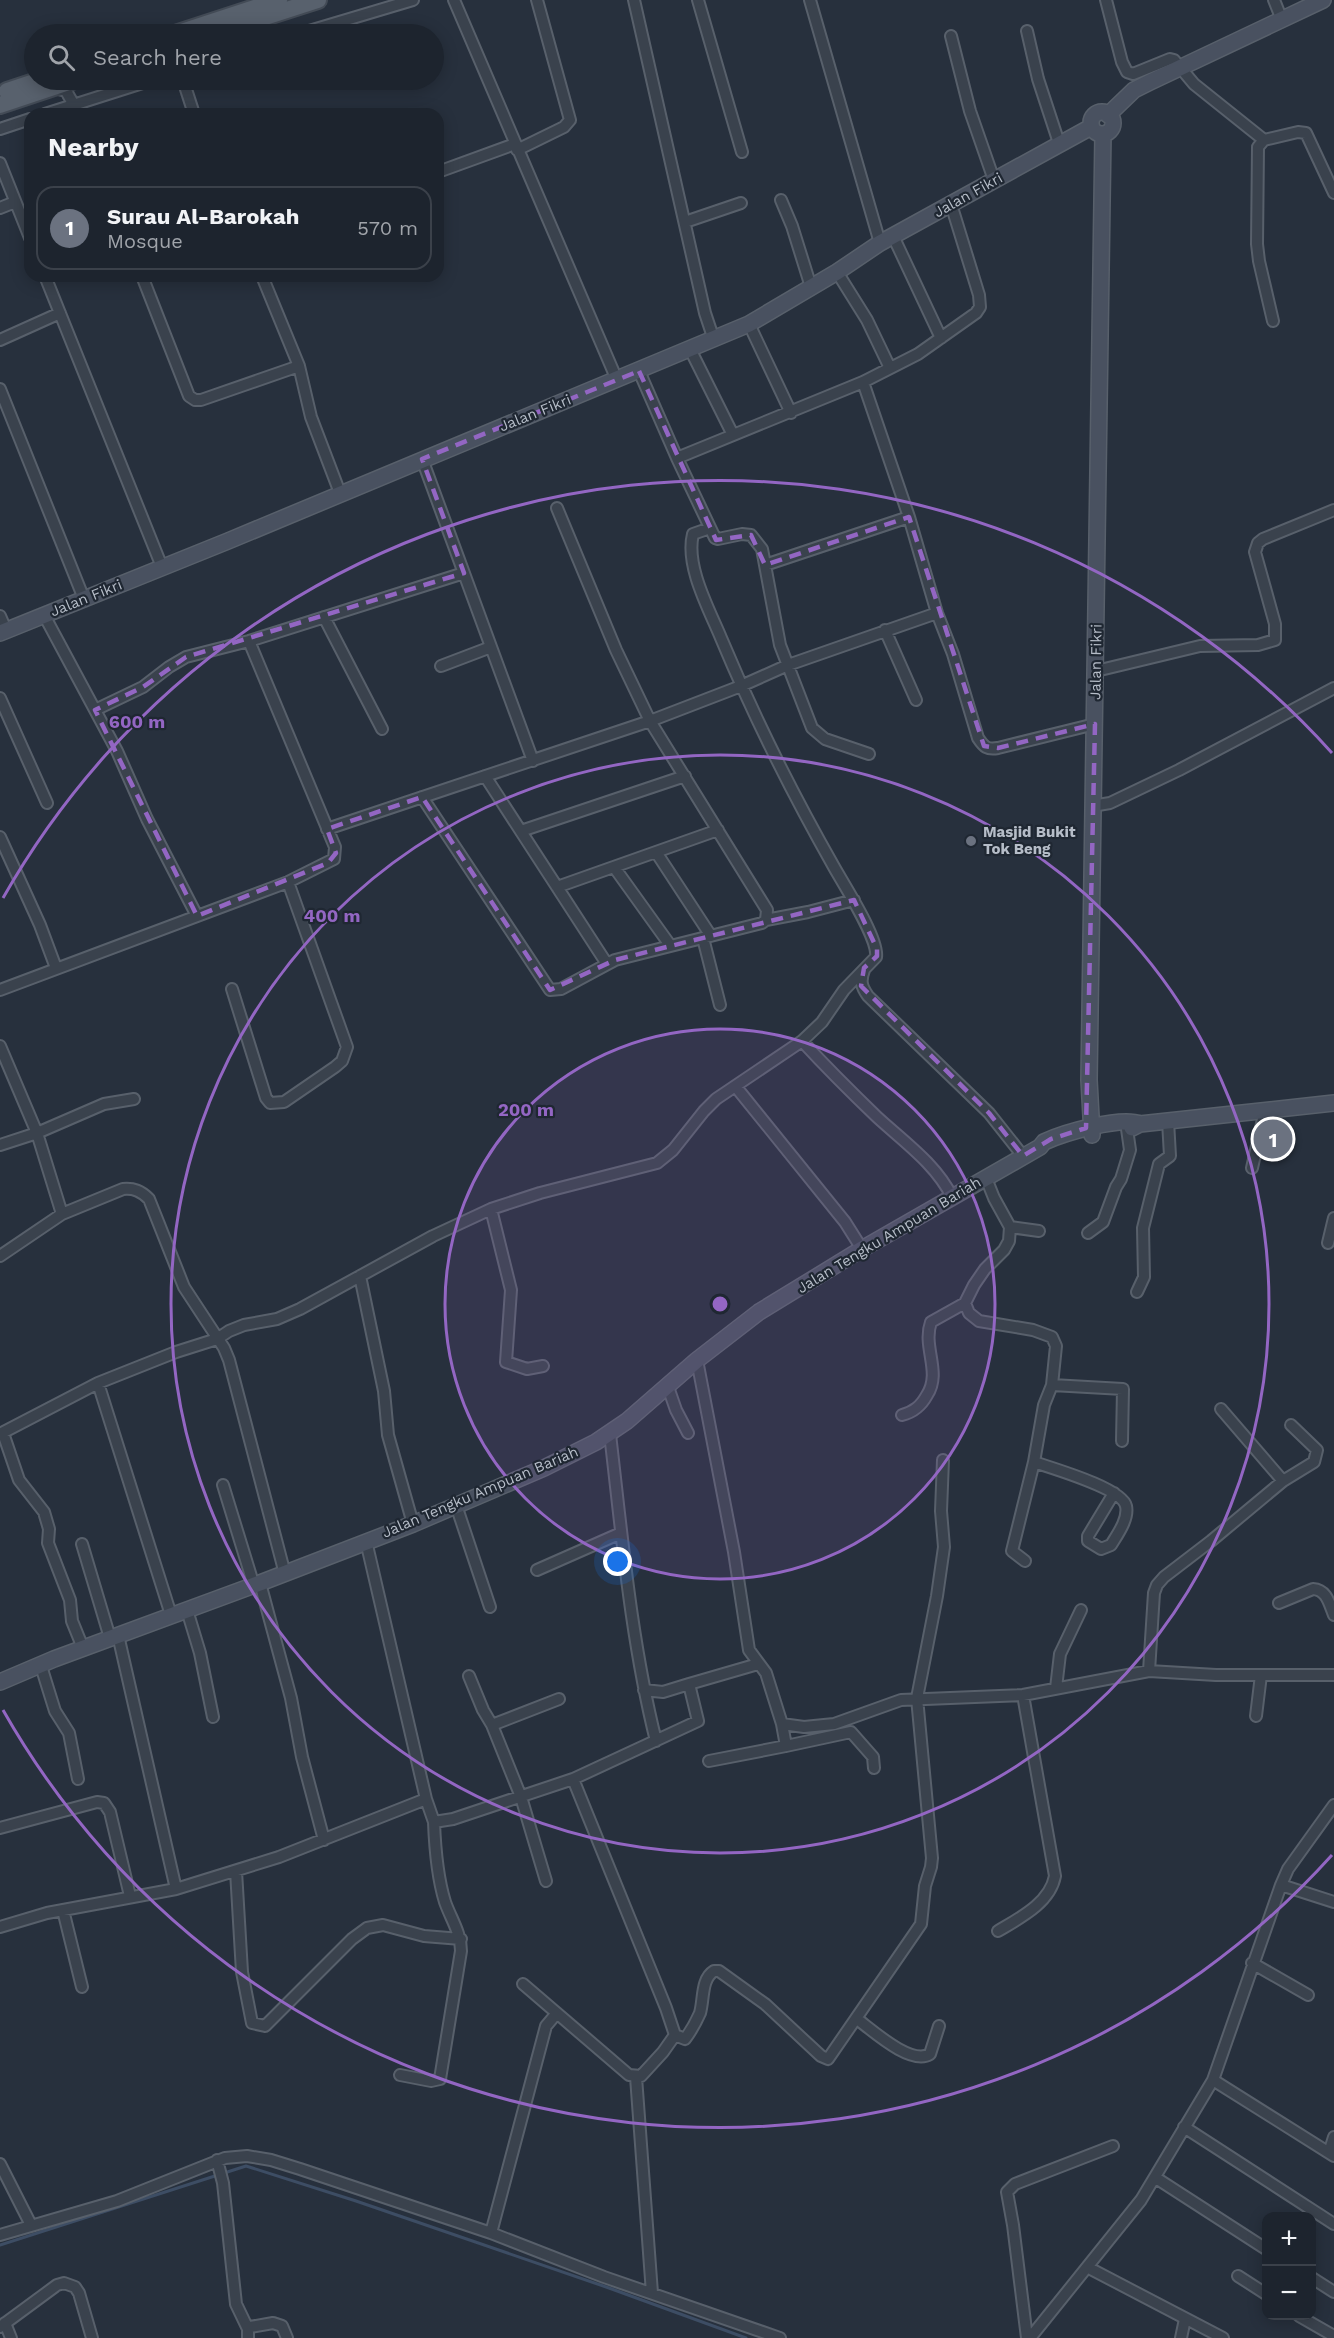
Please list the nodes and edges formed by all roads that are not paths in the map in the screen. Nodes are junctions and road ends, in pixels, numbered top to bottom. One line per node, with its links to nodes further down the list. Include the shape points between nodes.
1 (279, 0): 13 (main road)
2 (318, 0): 14 (main road)
3 (413, 0): 15 (street)
4 (454, 0): 36 (street)
5 (537, 0): 36 (street, via 570,120 564,127)
6 (634, 0): 47 (street)
7 (698, 0): 37 (street)
8 (810, 0): 49 (street)
9 (1106, 0): 18 (street, via 1127,72 1133,74 1166,59 1174,60)
10 (1274, 0): 12 (street)
11 (1316, 2): 12 (street)
12 (1282, 20): 18 (street)
13 (206, 24)
14 (243, 24)
15 (333, 24)
16 (1027, 31): 35 (street)
17 (951, 36): 40 (street, via 970,111)
18 (1180, 68): 33 (street, Jalan Fikri, via 1134,90 1108,115 1112,128); 34 (street, via 1194,84)
19 (24, 88): 25 (main road)
20 (31, 90): 26 (main road)
21 (63, 90): 27 (street)
22 (75, 90): 28 (street)
23 (126, 90): 29 (street)
24 (186, 90): 30 (street)
25 (0, 93)
26 (0, 105)
27 (76, 108)
28 (77, 108)
29 (80, 108)
30 (192, 108)
31 (24, 121): 32 (street)
32 (0, 129)
33 (1097, 130): 35 (street, Jalan Fikri); 90 (street, Jalan Fikri, via 1102,172)
34 (1264, 140): 41 (street, via 1306,133); 56 (street, via 1258,147 1257,244)
35 (1053, 146): 40 (street, Jalan Fikri)
36 (516, 147): 39 (street); 65 (street)
37 (742, 152)
38 (0, 163): 43 (street)
39 (444, 170)
40 (994, 180): 45 (street, Jalan Fikri)
41 (1334, 193)
42 (781, 200): 54 (street)
43 (15, 202): 46 (street); 48 (street)
44 (741, 203): 47 (street)
45 (951, 204): 49 (street, Jalan Fikri); 58 (street, via 980,307)
46 (0, 208)
47 (685, 222): 60 (street)
48 (24, 224)
49 (886, 240): 50 (street, Jalan Fikri); 58 (street)
50 (837, 272): 54 (street, Jalan Fikri); 63 (street, via 867,320)
51 (47, 282): 55 (street)
52 (144, 282): 62 (street, via 189,396 195,400)
53 (264, 282): 62 (street)
54 (811, 287): 57 (street, Jalan Fikri)
55 (60, 313): 59 (street); 78 (street)
56 (1273, 321)
57 (749, 324): 60 (street, Jalan Fikri); 68 (street)
58 (941, 338): 63 (street)
59 (0, 340)
60 (714, 340): 61 (street, Jalan Fikri)
61 (690, 349): 64 (street, Jalan Fikri); 69 (street)
62 (299, 366): 72 (street, via 311,417)
63 (890, 368): 66 (street)
64 (639, 371): 65 (street, Jalan Fikri); 70 (street)
65 (617, 380): 71 (street, Jalan Fikri)
66 (863, 382): 68 (street); 75 (street)
67 (0, 389): 80 (street)
68 (791, 413): 69 (street)
69 (733, 435): 70 (street)
70 (677, 458): 76 (street)
71 (422, 459): 72 (street, Jalan Fikri); 79 (street)
72 (340, 493): 78 (street, Jalan Fikri)
73 (557, 508): 96 (street)
74 (1334, 510): 90 (street, via 1263,539 1256,547 1275,624 1275,640 1258,645 1200,646)
75 (909, 517): 77 (street); 81 (street)
76 (710, 528): 77 (street, via 718,539 751,536 762,549); 91 (street, via 693,534 690,547 699,586)
77 (765, 565): 88 (street, via 780,645)
78 (162, 567): 80 (street, Jalan Fikri)
79 (464, 573): 83 (street); 87 (street)
80 (84, 598): 82 (street, Jalan Fikri)
81 (937, 613): 85 (street); 97 (street, via 984,746 998,748)
82 (44, 615): 84 (street, Jalan Fikri); 95 (street)
83 (324, 617): 86 (street); 98 (street)
84 (2, 626)
85 (885, 630): 88 (street); 94 (street)
86 (249, 641): 95 (street, via 182,658 143,687); 106 (street)
87 (491, 647): 89 (street); 100 (street)
88 (788, 665): 91 (street); 99 (street, via 806,716 817,734)
89 (441, 666)
90 (1096, 671): 97 (street, Jalan Fikri)
91 (741, 686): 96 (street); 114 (street, via 783,776)
92 (1334, 688): 105 (street, via 1179,770 1110,803)
93 (0, 698): 104 (street)
94 (916, 700)
95 (95, 710): 115 (street)
96 (650, 721): 100 (street); 102 (street)
97 (1095, 724): 105 (street, Jalan Fikri)
98 (382, 729)
99 (869, 754)
100 (533, 761): 101 (street)
101 (485, 776): 103 (street); 108 (street)
102 (685, 776): 107 (street); 108 (street)
103 (422, 797): 106 (street); 119 (street, via 546,987 561,989)
104 (47, 803)
105 (1092, 806): 129 (street, Jalan Fikri)
106 (327, 829): 112 (street, via 334,859)
107 (718, 830): 110 (street); 116 (street, via 767,910)
108 (521, 831): 113 (street)
109 (0, 837): 120 (street)
110 (656, 852): 111 (street); 117 (street)
111 (614, 867): 113 (street); 118 (street)
112 (288, 882): 115 (street); 122 (street, via 347,1047 342,1061 284,1102 270,1103)
113 (557, 887): 119 (street)
114 (854, 900): 116 (street); 121 (street, via 877,949 876,957)
115 (197, 916): 120 (street)
116 (766, 920): 117 (street)
117 (707, 937): 118 (street); 126 (street)
118 (670, 945): 119 (street)
119 (607, 964)
120 (56, 968): 123 (street)
121 (864, 968): 124 (street); 125 (street, via 861,986)
122 (232, 989)
123 (0, 990)
124 (844, 990): 125 (street); 127 (street, via 822,1022)
125 (868, 996): 140 (street, via 989,1113)
126 (720, 1005)
127 (802, 1041): 130 (street); 143 (street, via 848,1090 931,1166)
128 (0, 1046): 138 (street)
129 (1089, 1080): 131 (street, Jalan Fikri); 137 (street, Jalan Fikri)
130 (736, 1087): 144 (street, via 716,1099 673,1150 657,1162); 151 (street, via 845,1222)
131 (1091, 1096): 136 (street, via 1099,1111); 137 (street, Jalan Fikri)
132 (134, 1099): 138 (street, via 104,1104)
133 (1334, 1103): 134 (street, Jalan Tengku Ampuan Bariah)
134 (1265, 1110): 135 (street, Jalan Tengku Ampuan Bariah); 141 (street)
135 (1168, 1121): 136 (street, Jalan Tengku Ampuan Bariah); 154 (street, via 1170,1156 1159,1164 1143,1228 1144,1277)
136 (1133, 1125): 137 (street, Jalan Tengku Ampuan Bariah); 149 (street, via 1121,1179 1103,1222)
137 (1089, 1131): 140 (street, Jalan Tengku Ampuan Bariah)
138 (38, 1133): 139 (street); 145 (street)
139 (0, 1145)
140 (1023, 1156): 142 (street, Jalan Tengku Ampuan Bariah)
141 (1252, 1168)
142 (986, 1178): 143 (street, Jalan Tengku Ampuan Bariah); 147 (street)
143 (952, 1197): 151 (street, Jalan Tengku Ampuan Bariah)
144 (491, 1209): 153 (street); 158 (street, via 510,1290 506,1362 527,1369)
145 (62, 1214): 152 (street); 156 (street, via 123,1189 143,1192 184,1287)
146 (1334, 1218): 150 (street)
147 (1010, 1227): 148 (street); 155 (street, via 1004,1250 985,1269)
148 (1038, 1231)
149 (1088, 1233)
150 (1328, 1243)
151 (862, 1249): 157 (street, Jalan Tengku Ampuan Bariah, via 759,1312)
152 (0, 1256)
153 (360, 1276): 156 (street, via 277,1319 244,1325); 175 (street, via 384,1391 388,1436)
154 (1137, 1292)
155 (965, 1303): 160 (street, via 979,1321 1052,1337 1056,1346); 163 (street, via 931,1322 927,1332 934,1378 931,1389 922,1404)
156 (217, 1339): 159 (street); 181 (street, via 230,1360)
157 (698, 1360): 161 (street, Jalan Tengku Ampuan Bariah); 191 (street, via 749,1650)
158 (543, 1366)
159 (98, 1383): 165 (street); 187 (street)
160 (1052, 1385): 168 (street, via 1123,1389); 170 (street, via 1044,1405)
161 (668, 1387): 166 (street); 167 (street, Jalan Tengku Ampuan Bariah)
162 (1221, 1409): 171 (street)
163 (902, 1415)
164 (1292, 1425): 171 (street, via 1317,1450 1317,1455 1314,1462)
165 (2, 1433): 190 (street, via 20,1480 44,1512 48,1543)
166 (688, 1433)
167 (610, 1434): 174 (street, Jalan Tengku Ampuan Bariah, via 544,1468); 176 (street)
168 (1122, 1441)
169 (943, 1460): 202 (street, via 944,1547)
170 (1034, 1462): 173 (street); 179 (street, via 1012,1551)
171 (1282, 1481): 193 (street, via 1157,1585)
172 (223, 1485): 182 (street)
173 (1114, 1493): 173 (street, via 1088,1536 1088,1541 1101,1549 1111,1545 1126,1514 1125,1502)
174 (456, 1505): 175 (street, Jalan Tengku Ampuan Bariah); 184 (street)
175 (413, 1524): 177 (street, Jalan Tengku Ampuan Bariah)
176 (621, 1533): 180 (street); 200 (street)
177 (366, 1541): 181 (street, Jalan Tengku Ampuan Bariah); 215 (street)
178 (82, 1544): 189 (street)
179 (1025, 1561)
180 (537, 1570)
181 (285, 1574): 182 (street, Jalan Tengku Ampuan Bariah)
182 (257, 1585): 185 (street, Jalan Tengku Ampuan Bariah); 219 (street, via 291,1698)
183 (1279, 1603): 188 (street, via 1318,1589 1324,1593)
184 (490, 1607)
185 (187, 1610): 187 (street, Jalan Tengku Ampuan Bariah); 205 (street)
186 (1081, 1610): 199 (street, via 1060,1654)
187 (171, 1615): 189 (street, Jalan Tengku Ampuan Bariah)
188 (1334, 1615)
189 (114, 1636): 190 (street, Jalan Tengku Ampuan Bariah); 223 (street)
190 (83, 1648): 192 (street, Jalan Tengku Ampuan Bariah)
191 (758, 1664): 198 (street); 206 (street, via 766,1673)
192 (41, 1666): 197 (street, Jalan Tengku Ampuan Bariah); 212 (street, via 55,1711 69,1733)
193 (1149, 1671): 194 (street); 199 (street)
194 (1261, 1675): 195 (street); 204 (street)
195 (1334, 1675)
196 (469, 1676): 207 (street)
197 (0, 1682)
198 (689, 1684): 200 (street, via 663,1692); 208 (street, via 698,1721)
199 (1056, 1688): 201 (street)
200 (644, 1690): 208 (street)
201 (1023, 1695): 202 (street); 228 (street, via 1055,1876 1050,1892)
202 (918, 1698): 206 (street, via 887,1704 834,1724); 235 (street, via 932,1858 923,1916)
203 (559, 1699): 207 (street)
204 (1256, 1716)
205 (213, 1717)
206 (782, 1724): 209 (street)
207 (492, 1725): 214 (street)
208 (657, 1741): 213 (street)
209 (786, 1746): 210 (street); 211 (street, via 852,1732 873,1758)
210 (709, 1761)
211 (874, 1768)
212 (78, 1779)
213 (573, 1779): 214 (street); 237 (street)
214 (521, 1797): 217 (street); 221 (street)
215 (426, 1799): 217 (street); 219 (street)
216 (1334, 1805): 222 (street, via 1288,1869)
217 (434, 1822): 229 (street, via 438,1873)
218 (0, 1828): 224 (street, via 104,1803 110,1812)
219 (324, 1840): 220 (street)
220 (236, 1871): 223 (street); 229 (street, via 243,1983 252,2023 257,2025 265,2025 367,1928 383,1925 424,1936)
221 (546, 1881)
222 (1281, 1885): 225 (street); 230 (street)
223 (176, 1889): 224 (street)
224 (130, 1896): 226 (street)
225 (1334, 1902)
226 (63, 1910): 227 (street); 232 (street)
227 (0, 1927)
228 (998, 1931)
229 (461, 1940): 238 (street, via 440,2079)
230 (1252, 1963): 233 (street); 240 (street)
231 (523, 1984): 234 (street)
232 (82, 1987)
233 (1308, 1995)
234 (557, 2013): 239 (street, via 622,2071); 250 (street, via 546,2026)
235 (857, 2019): 236 (street, via 898,2049 922,2056 930,2054); 237 (street, via 831,2057 824,2059 765,2004 714,1971 708,1977 693,2028 685,2039)
236 (939, 2026)
237 (675, 2035): 239 (street, via 653,2064)
238 (399, 2075)
239 (636, 2077): 258 (street)
240 (1213, 2079): 241 (street); 244 (street)
241 (1184, 2127): 247 (street); 248 (street)
242 (1334, 2137): 244 (street)
243 (1113, 2146): 264 (street, via 1015,2184 1007,2192)
244 (1332, 2155)
245 (217, 2163): 249 (street, via 86,2212); 250 (street, via 236,2156 270,2160); 262 (street, via 224,2183 236,2304)
246 (0, 2164): 249 (street)
247 (1156, 2178): 252 (street); 253 (street)
248 (1334, 2224)
249 (31, 2225): 251 (street)
250 (491, 2233): 258 (street)
251 (0, 2235)
252 (1262, 2246)
253 (1087, 2267): 259 (street); 264 (street)
254 (1238, 2276): 256 (street)
255 (1316, 2281): 257 (street)
256 (1262, 2291)
257 (1334, 2292)
258 (652, 2294): 268 (street)
259 (1185, 2319): 269 (street); 270 (street)
260 (1306, 2320): 263 (street)
261 (3, 2325): 265 (street); 266 (street, via 57,2285 69,2284 79,2293)
262 (248, 2334): 267 (street, via 250,2326 278,2323)
263 (1334, 2336)
264 (1032, 2337)
265 (11, 2338)
266 (92, 2338)
267 (287, 2338)
268 (780, 2338)
269 (1181, 2338)
270 (1223, 2338)

